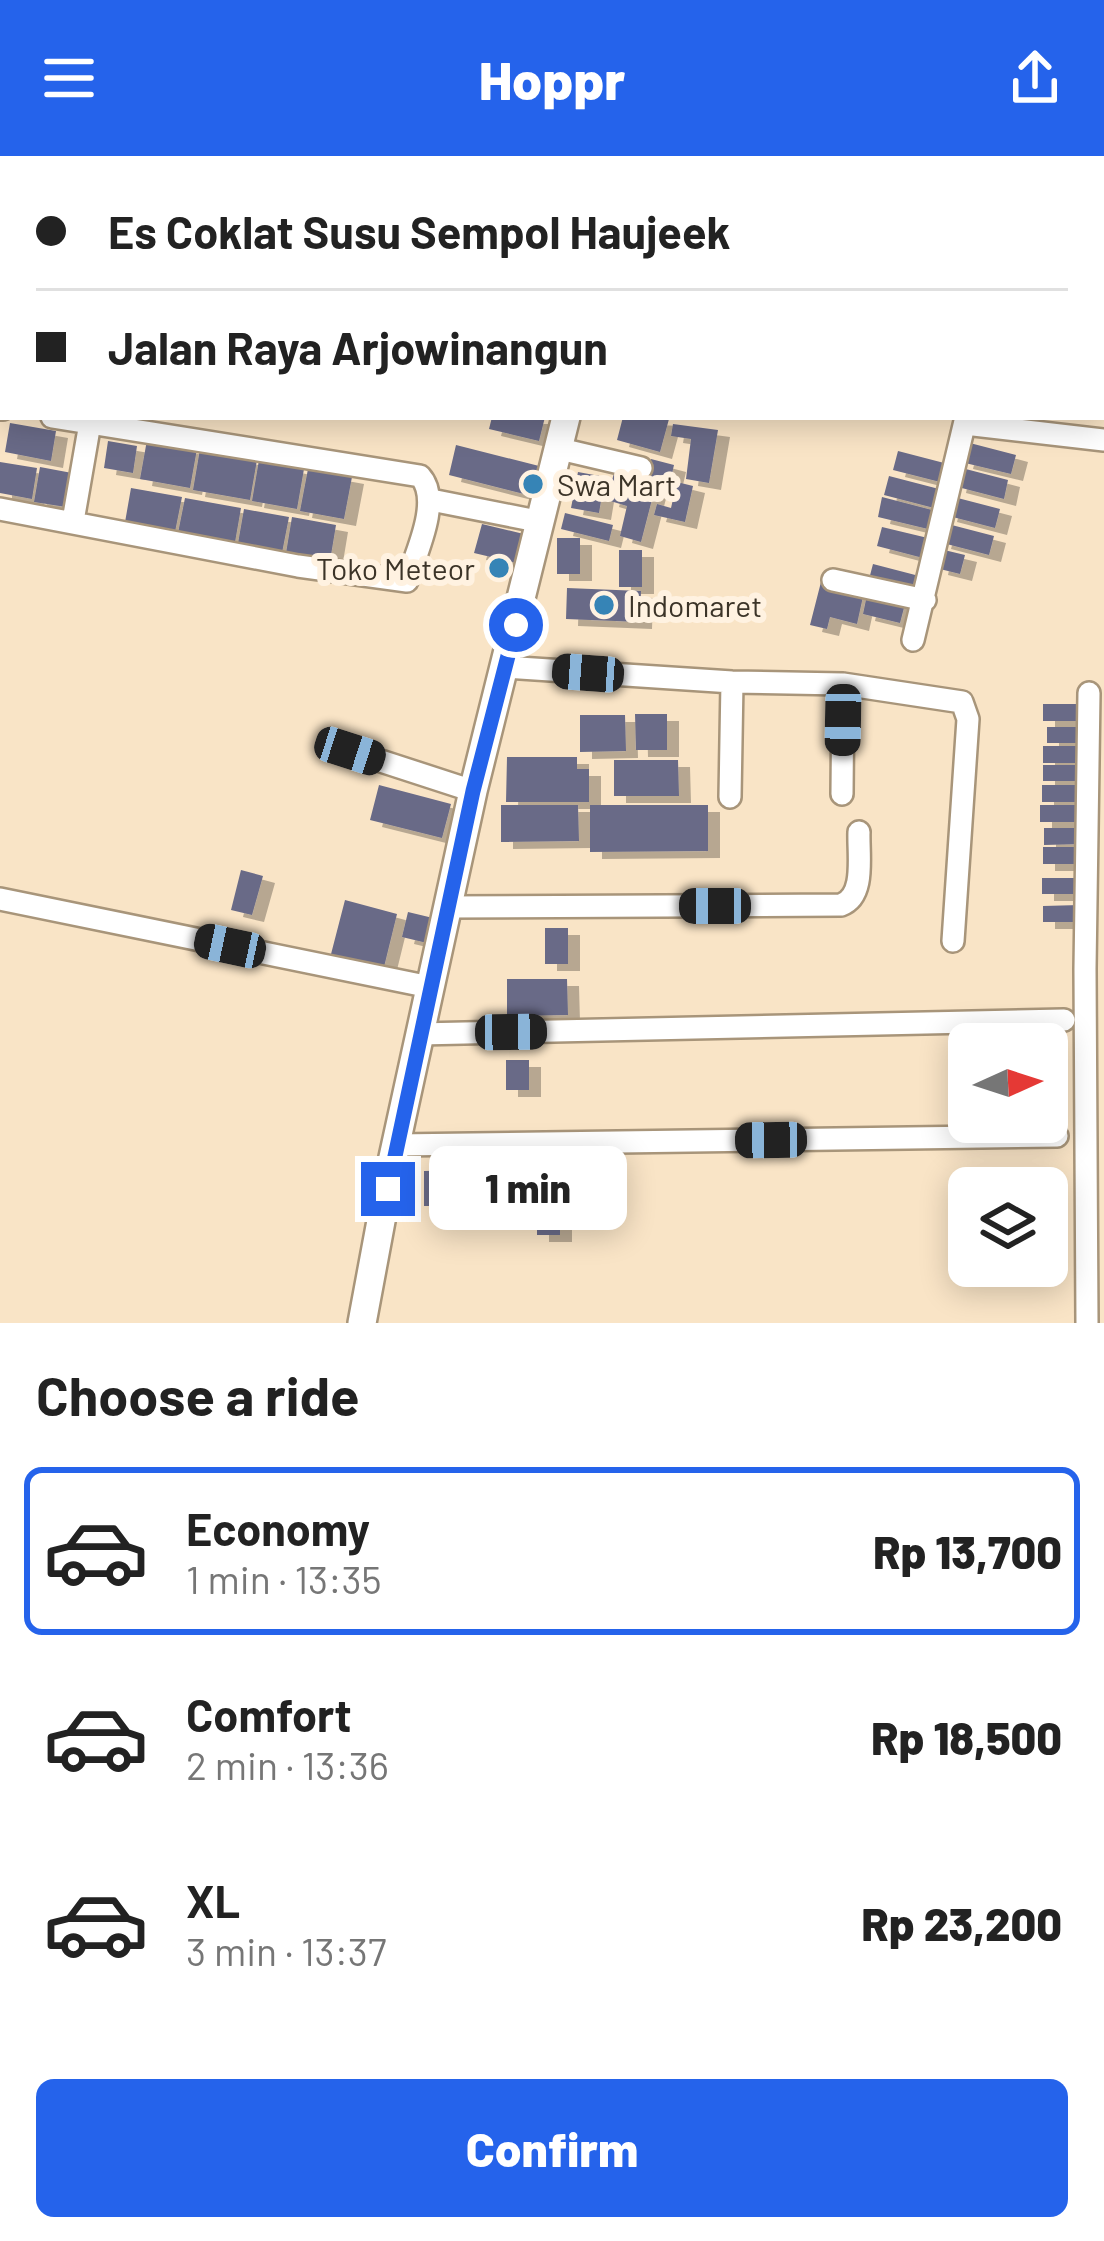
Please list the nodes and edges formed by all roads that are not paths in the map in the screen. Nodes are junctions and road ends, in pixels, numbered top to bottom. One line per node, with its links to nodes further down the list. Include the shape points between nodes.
1 (71, 420): 4 (street)
2 (565, 420): 7 (main road)
3 (965, 420): 6 (street); 14 (street)
4 (90, 423): 5 (street); 11 (street)
5 (150, 424): 9 (street, via 420,476)
6 (1104, 440)
7 (560, 449): 8 (street); 12 (main road)
8 (641, 468)
9 (430, 500): 11 (street, via 404,584); 12 (street)
10 (0, 509): 11 (street)
11 (73, 521)
12 (542, 522): 16 (main road)
13 (833, 580): 14 (street)
14 (925, 600): 15 (street)
15 (914, 640)
16 (504, 668): 17 (street); 21 (main road)
17 (732, 682): 18 (street); 23 (street)
18 (843, 684): 22 (street); 27 (street, via 955,698 968,710)
19 (1089, 693): 28 (street)
20 (350, 751): 21 (street)
21 (473, 791): 26 (main road)
22 (842, 794)
23 (730, 797)
24 (859, 832): 26 (street, via 857,892 841,905)
25 (0, 899): 30 (street)
26 (447, 907): 30 (main road)
27 (953, 941)
28 (1096, 941): 29 (street)
29 (1095, 969): 35 (street)
30 (430, 987): 32 (main road)
31 (1064, 1020): 32 (street)
32 (419, 1034): 34 (main road)
33 (948, 1137): 34 (street)
34 (396, 1145): 36 (main road)
35 (1096, 1292): 37 (street)
36 (362, 1323)
37 (1087, 1323)

